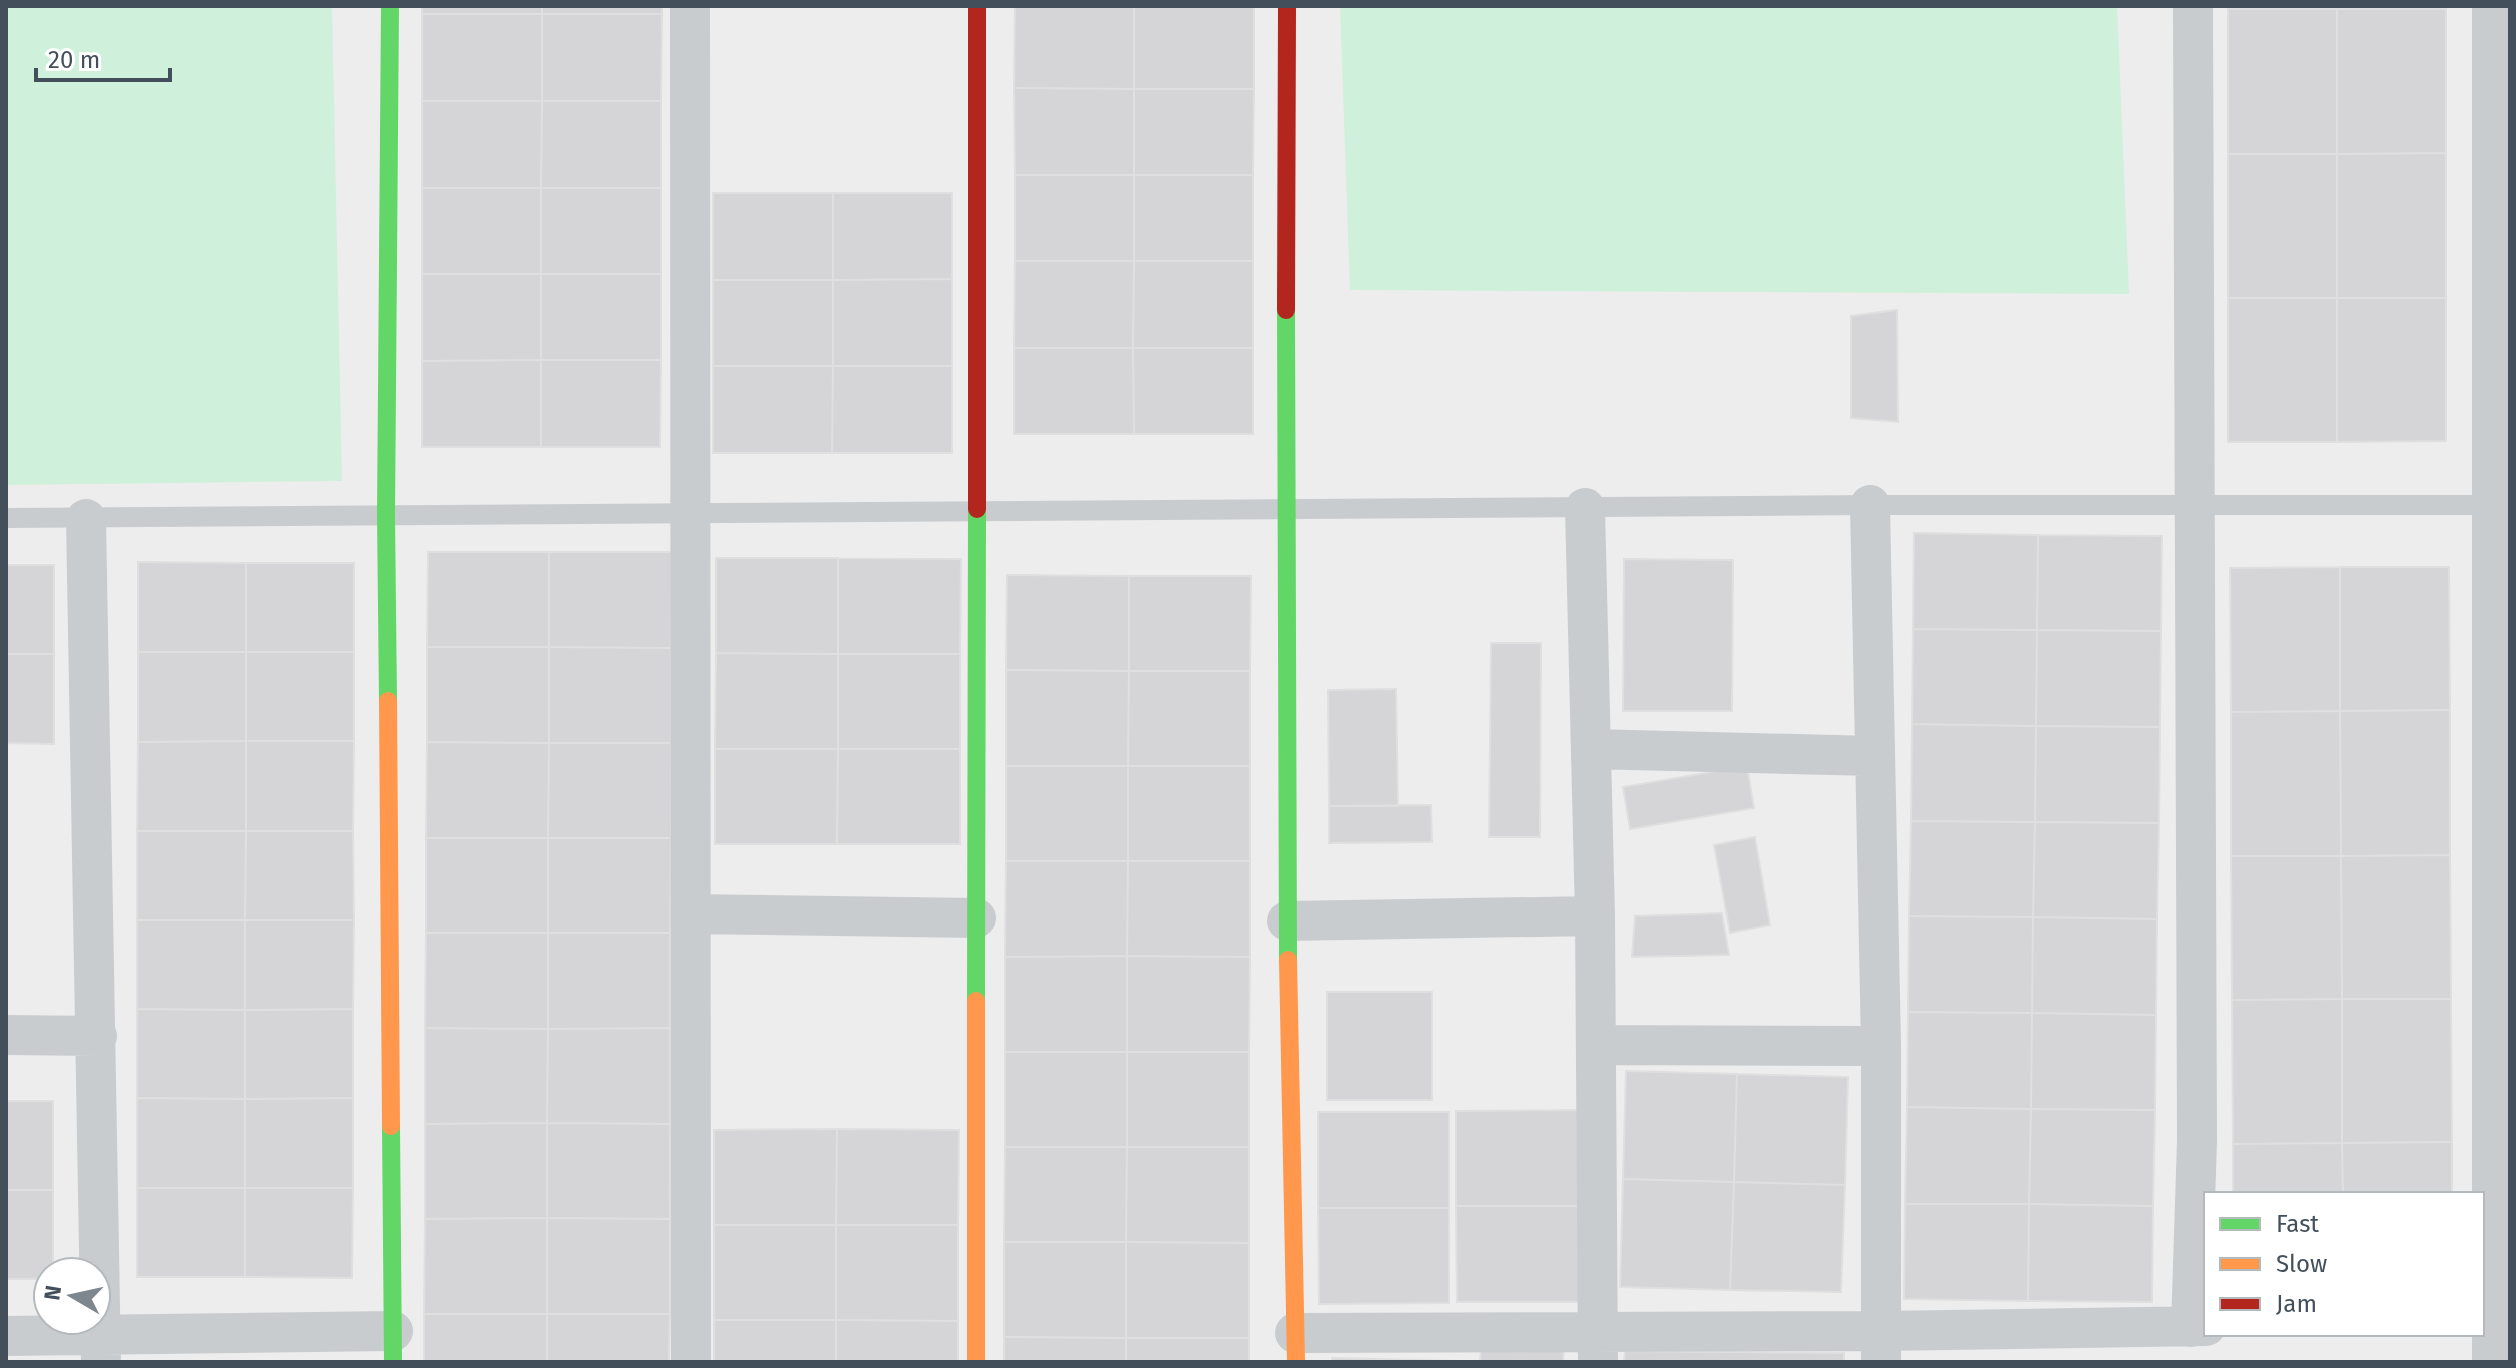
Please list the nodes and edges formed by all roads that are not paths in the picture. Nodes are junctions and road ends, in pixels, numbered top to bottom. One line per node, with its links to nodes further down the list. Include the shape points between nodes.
1 (390, 6): 14 (street)
2 (690, 6): 13 (street)
3 (977, 6): 11 (street)
4 (1287, 6): 12 (street)
5 (2193, 6): 9 (street)
6 (2492, 6): 8 (street)
7 (1870, 505): 9 (lane); 10 (lane); 18 (street)
8 (2501, 505): 9 (lane); 27 (street)
9 (2196, 506): 28 (street)
10 (1585, 508): 12 (lane); 17 (street)
11 (977, 511): 12 (lane); 13 (lane); 21 (street)
12 (1285, 511): 22 (street)
13 (690, 514): 14 (lane); 19 (street)
14 (386, 515): 16 (lane); 31 (street)
15 (6, 518): 16 (lane)
16 (86, 519): 24 (street)
17 (1591, 749): 18 (street); 20 (street)
18 (1874, 756): 26 (street)
19 (693, 914): 21 (street); 35 (street)
20 (1595, 916): 22 (street); 25 (street)
21 (976, 918): 36 (street)
22 (1287, 921): 32 (street)
23 (6, 1035): 24 (street)
24 (97, 1036): 34 (street)
25 (1596, 1045): 26 (street); 33 (street)
26 (1881, 1046): 30 (street)
27 (2495, 1323): 37 (street)
28 (2199, 1326): 30 (street)
29 (6, 1336): 34 (street)
30 (1881, 1346): 33 (street)
31 (393, 1347): 34 (street)
32 (1296, 1347): 33 (street)
33 (1598, 1347)
34 (102, 1348)
35 (691, 1362)
36 (976, 1362)
37 (2492, 1362)

